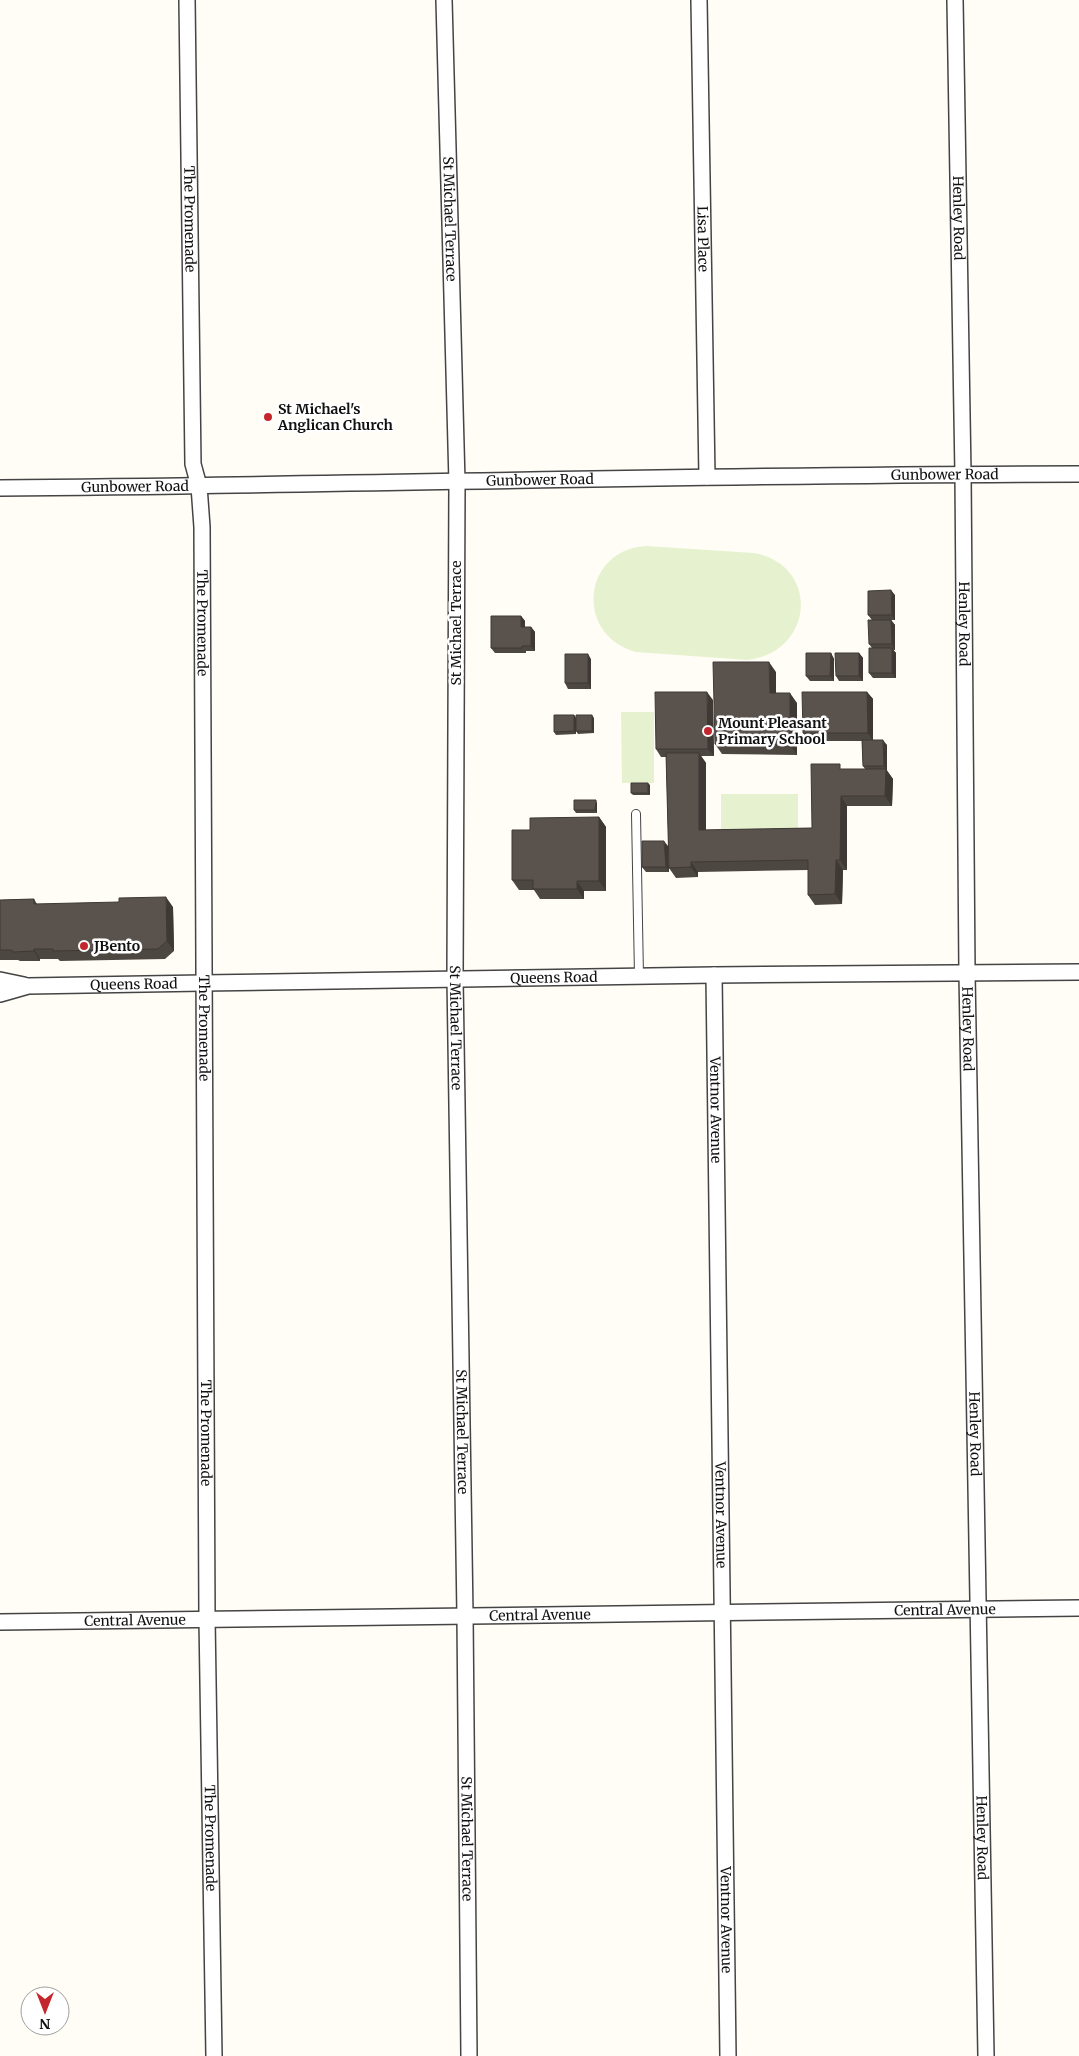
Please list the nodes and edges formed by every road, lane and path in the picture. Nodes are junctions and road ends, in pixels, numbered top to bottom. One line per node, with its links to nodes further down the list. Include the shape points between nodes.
1 (187, 0): 9 (street, The Promenade, via 193,464)
2 (444, 0): 8 (street, St Michael Terrace)
3 (699, 0): 7 (street, Lisa Place)
4 (955, 0): 5 (street, Henley Road)
5 (963, 474): 6 (street, Gunbower Road); 7 (street, Gunbower Road); 13 (street, Henley Road)
6 (1079, 474)
7 (707, 477): 8 (street, Gunbower Road)
8 (457, 482): 9 (street, Gunbower Road); 16 (street, St Michael Terrace)
9 (199, 486): 10 (street, Gunbower Road); 18 (street, The Promenade, via 202,527)
10 (0, 488)
11 (636, 814): 15 (lane)
12 (1079, 972): 13 (street, Queens Road)
13 (967, 973): 14 (street, Queens Road); 22 (street, Henley Road)
14 (714, 975): 15 (street, Queens Road); 23 (street, Ventnor Avenue)
15 (639, 976): 16 (street, Queens Road)
16 (455, 978): 18 (street, Queens Road); 24 (street, St Michael Terrace)
17 (0, 980): 19 (street, Queens Road)
18 (204, 982): 19 (street, Queens Road); 25 (street, The Promenade)
19 (28, 986): 20 (street, Queens Road)
20 (0, 994)
21 (1079, 1608): 22 (street, Central Avenue)
22 (978, 1609): 23 (street, Central Avenue); 30 (street, Henley Road)
23 (722, 1612): 24 (street, Central Avenue); 29 (street, Ventnor Avenue)
24 (465, 1615): 25 (street, Central Avenue); 28 (street, St Michael Terrace)
25 (207, 1619): 26 (street, Central Avenue); 27 (street, The Promenade)
26 (0, 1622)
27 (214, 2056)
28 (469, 2056)
29 (728, 2056)
30 (986, 2056)

